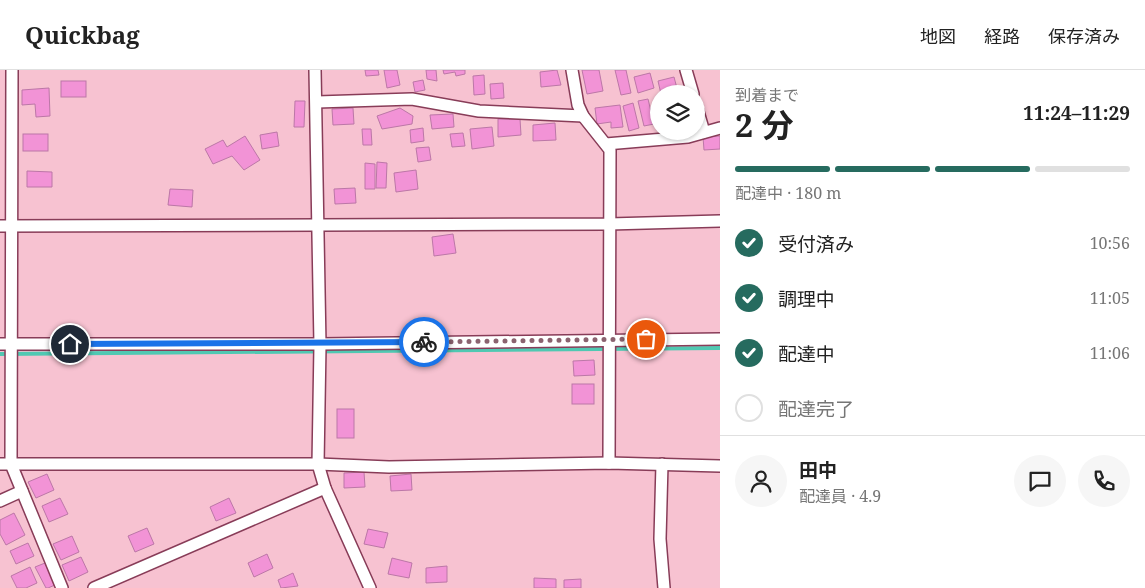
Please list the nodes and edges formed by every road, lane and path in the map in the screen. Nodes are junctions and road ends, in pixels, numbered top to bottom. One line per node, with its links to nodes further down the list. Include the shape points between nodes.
1 (12, 70): 16 (street)
2 (315, 70): 6 (street)
3 (572, 70): 7 (street)
4 (686, 70): 5 (street)
5 (690, 85)
6 (317, 102): 7 (street, via 412,99 478,110); 13 (street)
7 (583, 116): 11 (street)
8 (720, 128): 9 (street)
9 (705, 132)
10 (653, 140): 11 (street)
11 (606, 144): 14 (street, via 610,150)
12 (720, 221): 14 (street)
13 (318, 224): 14 (street); 16 (street); 20 (street)
14 (610, 224): 17 (street)
15 (0, 226): 16 (street)
16 (12, 226): 19 (street)
17 (608, 339): 18 (street); 20 (street); 21 (street)
18 (720, 339)
19 (6, 344): 20 (street); 22 (street)
20 (320, 344): 23 (street)
21 (609, 463): 23 (street, via 389,467); 24 (street)
22 (5, 464): 23 (street); 27 (street)
23 (318, 464): 26 (street)
24 (662, 464): 25 (street); 32 (street, via 660,539)
25 (720, 466)
26 (325, 488): 30 (street); 31 (street)
27 (22, 491): 28 (street); 29 (street)
28 (0, 501)
29 (62, 588)
30 (94, 588)
31 (370, 588)
32 (664, 588)

